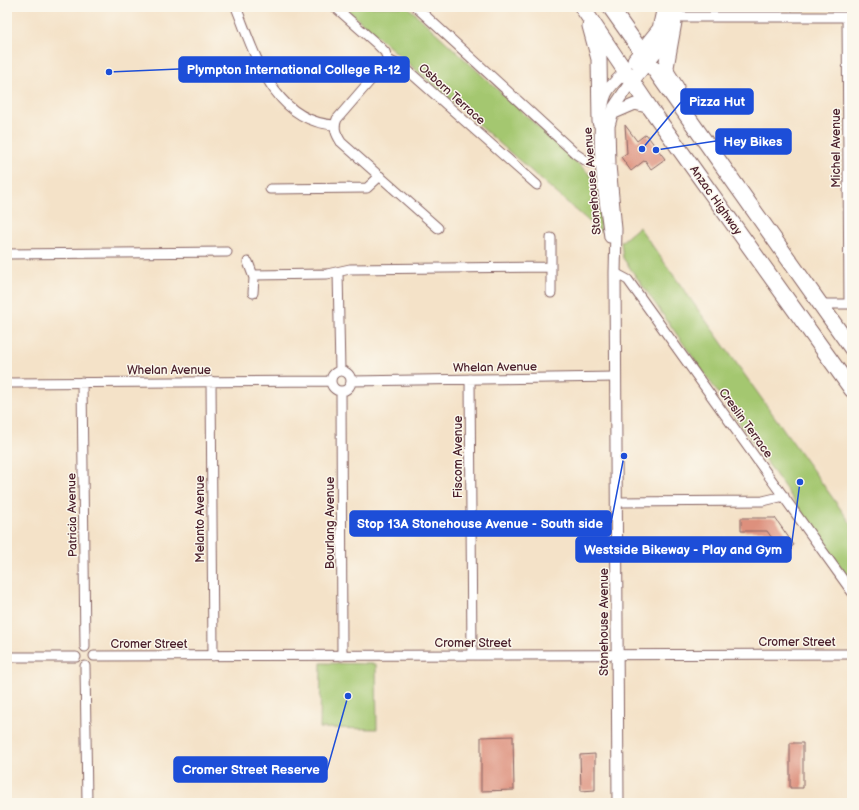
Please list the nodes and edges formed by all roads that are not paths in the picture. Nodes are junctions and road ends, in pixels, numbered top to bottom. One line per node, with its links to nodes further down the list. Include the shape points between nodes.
1 (236, 7): 14 (street, via 263,73 274,91 288,105 307,117 317,122)
2 (335, 7): 10 (street, Osborn Terrace, via 385,52)
3 (416, 7): 16 (street, via 576,154 588,162)
4 (610, 7): 8 (highway, Anzac Highway)
5 (584, 9): 11 (highway, Anzac Highway); 13 (highway, via 599,59)
6 (671, 15): 7 (street); 8 (highway, via 642,34); 9 (highway); 15 (highway, via 671,44 666,59 666,70 705,128)
7 (850, 17): 36 (street, Michel Avenue)
8 (619, 20): 9 (highway, Anzac Highway)
9 (645, 57): 11 (highway); 15 (highway, Anzac Highway)
10 (388, 60): 14 (street); 18 (street, Osborn Terrace, via 405,68)
11 (629, 76): 12 (highway, Anzac Highway); 13 (street, Stonehouse Avenue, via 608,90 602,108)
12 (650, 108): 13 (street, via 635,104); 27 (highway, Anzac Highway)
13 (606, 118): 16 (street, Stonehouse Avenue)
14 (335, 124): 17 (street, via 336,135 341,142)
15 (709, 149): 22 (highway, Anzac Highway)
16 (606, 165): 30 (street, Stonehouse Avenue, via 616,229)
17 (380, 176): 19 (street, via 367,188); 20 (street)
18 (537, 185)
19 (270, 189)
20 (438, 228)
21 (551, 238): 28 (street)
22 (780, 248): 26 (highway, Anzac Highway); 27 (highway, via 773,258)
23 (227, 252): 24 (street)
24 (7, 254)
25 (248, 262): 31 (street)
26 (790, 262): 32 (highway, via 780,265 777,278); 35 (highway, Anzac Highway)
27 (761, 263): 32 (highway, Anzac Highway)
28 (551, 267): 29 (street, via 350,269); 34 (street)
29 (338, 272): 31 (street); 38 (street)
30 (615, 273): 39 (street, Stonehouse Avenue); 48 (street, Creslin Terrace, via 628,280)
31 (253, 275): 33 (street)
32 (780, 290): 46 (highway, Anzac Highway)
33 (253, 292)
34 (551, 293)
35 (820, 304): 36 (street); 37 (highway, Anzac Highway)
36 (851, 304)
37 (852, 349)
38 (340, 371): 42 (street, via 333,374); 43 (street, via 347,374)
39 (615, 377): 40 (street, Whelan Avenue); 49 (street, Stonehouse Avenue)
40 (470, 379): 43 (street, Whelan Avenue); 53 (street, Fiscom Avenue)
41 (211, 381): 42 (street, Whelan Avenue); 44 (street, Whelan Avenue); 57 (street, Melanto Avenue)
42 (331, 381): 47 (street, via 334,388)
43 (350, 381): 47 (street, via 348,388)
44 (82, 382): 45 (street, Whelan Avenue); 51 (street, Patricia Avenue)
45 (7, 383)
46 (852, 390)
47 (341, 391): 58 (street, Bourlang Avenue)
48 (784, 496): 49 (street, via 763,501); 50 (street, Creslin Terrace)
49 (616, 502): 54 (street, Stonehouse Avenue)
50 (852, 592)
51 (85, 647): 56 (street, via 91,650); 59 (street, via 79,650)
52 (852, 654): 54 (street, Cromer Street)
53 (472, 655): 54 (street, Cromer Street); 58 (street, Cromer Street)
54 (617, 655): 62 (street, Stonehouse Avenue)
55 (7, 656): 59 (street)
56 (94, 656): 57 (street, Cromer Street); 60 (street, via 92,662)
57 (213, 656): 58 (street, Cromer Street)
58 (342, 656)
59 (76, 657): 60 (street, via 78,663)
60 (85, 666): 61 (street)
61 (87, 803)
62 (618, 803)

